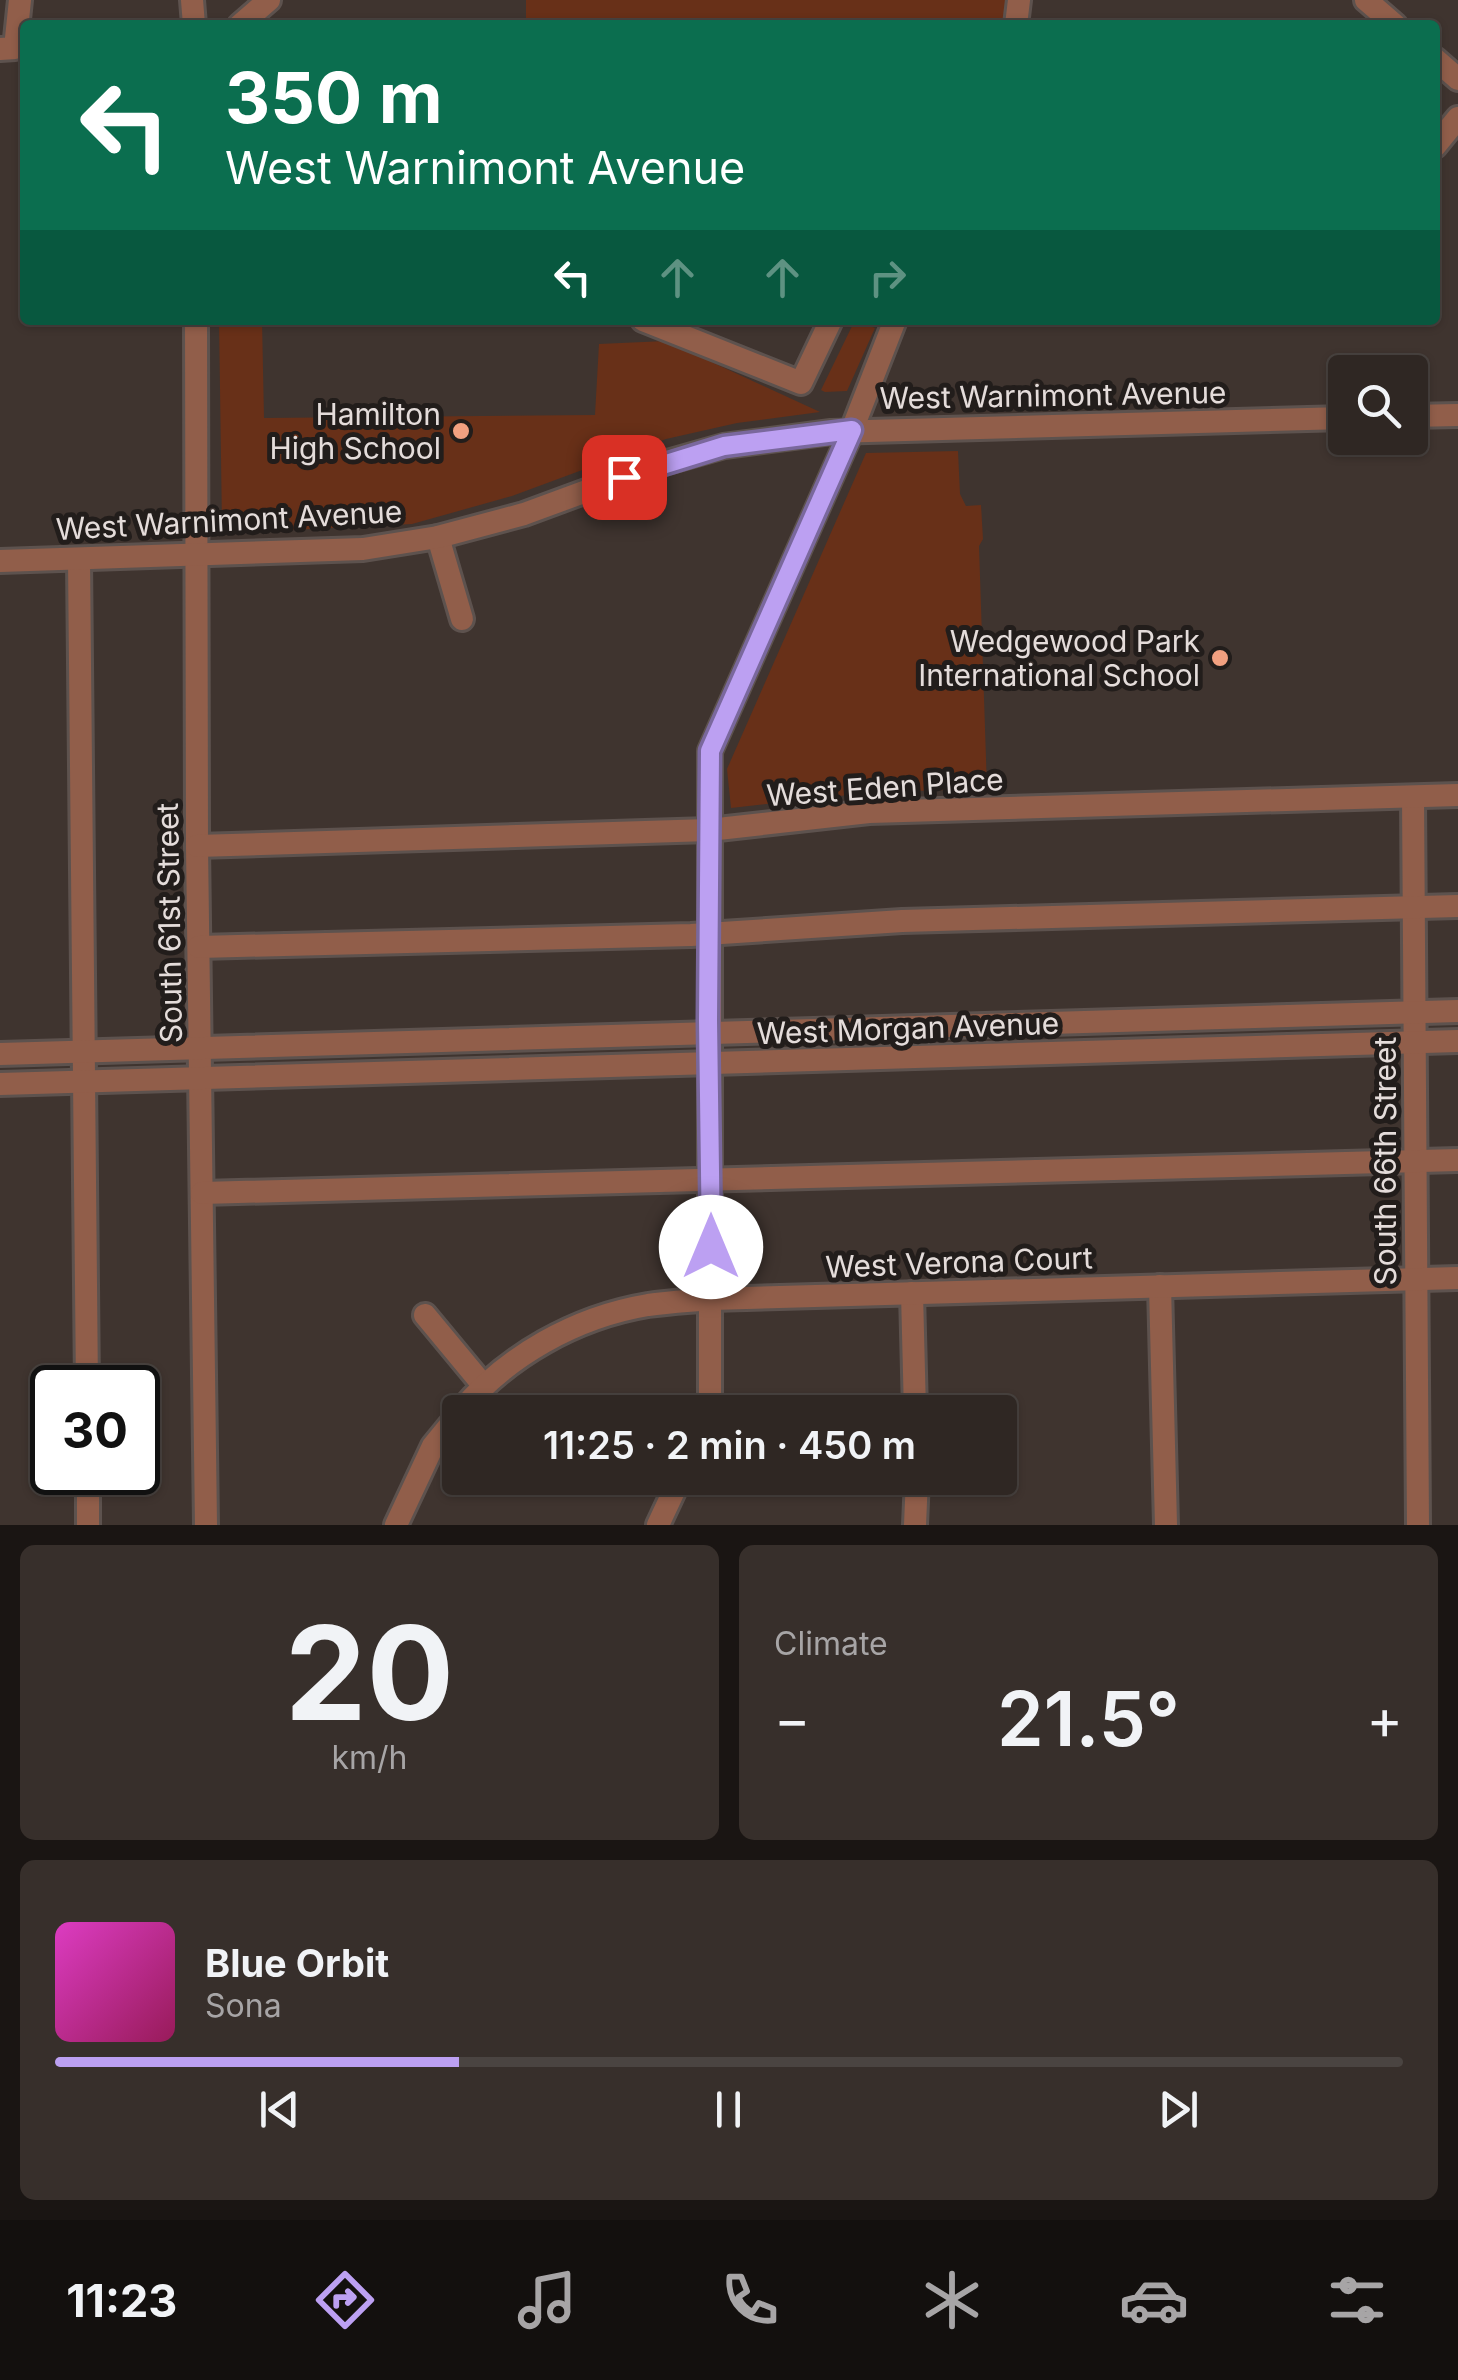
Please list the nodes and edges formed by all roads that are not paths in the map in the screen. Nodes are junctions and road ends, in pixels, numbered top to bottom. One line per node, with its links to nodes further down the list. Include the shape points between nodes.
1 (20, 0): 6 (street, via 14,48)
2 (269, 0): 4 (street)
3 (1366, 0): 5 (street)
4 (246, 20)
5 (1390, 20)
6 (0, 49)
7 (1458, 118): 8 (street)
8 (1440, 140)
9 (196, 325): 18 (street, South 61st Street)
10 (656, 325): 11 (street, via 801,383)
11 (829, 325)
12 (890, 325): 16 (street)
13 (1458, 415): 14 (street)
14 (1428, 416)
15 (1328, 418): 16 (street, West Warnimont Avenue)
16 (852, 430): 17 (street, West Warnimont Avenue, via 724,446); 24 (street, via 710,751)
17 (438, 536): 18 (street, West Warnimont Avenue, via 363,549); 21 (street)
18 (197, 556): 19 (street, West Warnimont Avenue); 25 (street, South 61st Street)
19 (78, 560): 20 (street, West Warnimont Avenue); 37 (street)
20 (0, 561)
21 (462, 619)
22 (1458, 795): 23 (street, West Eden Place)
23 (1413, 797): 24 (street, West Eden Place, via 868,812); 27 (street, South 66th Street)
24 (709, 830): 25 (street, West Eden Place); 28 (street)
25 (197, 846): 29 (street, South 61st Street)
26 (1458, 906): 27 (street)
27 (1414, 907): 28 (street, via 902,921); 31 (street, South 66th Street)
28 (709, 935): 29 (street); 33 (street)
29 (199, 947): 36 (street, South 61st Street)
30 (1458, 1011): 31 (street, West Morgan Avenue)
31 (1414, 1012): 32 (street, West Morgan Avenue); 35 (street, South 66th Street)
32 (1064, 1022): 33 (street, West Morgan Avenue); 38 (street)
33 (708, 1033): 36 (street, West Morgan Avenue); 40 (street)
34 (1458, 1041): 35 (street, West Morgan Avenue)
35 (1414, 1042): 38 (street, West Morgan Avenue); 45 (street, South 66th Street)
36 (201, 1048): 37 (street, West Morgan Avenue); 41 (street, South 61st Street)
37 (84, 1052): 39 (street, West Morgan Avenue); 42 (street)
38 (1064, 1053): 40 (street, West Morgan Avenue)
39 (0, 1054)
40 (709, 1064): 41 (street, West Morgan Avenue); 46 (street)
41 (201, 1076): 42 (street, West Morgan Avenue); 47 (street, South 61st Street)
42 (84, 1081): 43 (street, West Morgan Avenue); 54 (street)
43 (0, 1084)
44 (1458, 1160): 45 (street)
45 (1415, 1161): 46 (street); 49 (street, South 66th Street)
46 (711, 1178): 47 (street); 52 (street)
47 (202, 1193): 64 (street, South 61st Street)
48 (1458, 1278): 49 (street, West Verona Court)
49 (1416, 1280): 50 (street, West Verona Court); 69 (street, South 66th Street)
50 (1160, 1286): 51 (street, West Verona Court); 68 (street)
51 (912, 1293): 52 (street, West Verona Court); 58 (street)
52 (711, 1299): 55 (street, West Verona Court, via 592,1319 523,1354); 57 (street)
53 (425, 1316): 55 (street)
54 (87, 1365)
55 (483, 1385): 56 (street, West Verona Court)
56 (475, 1395)
57 (710, 1395)
58 (915, 1395)
59 (442, 1435): 65 (street, West Verona Court)
60 (88, 1495): 63 (street)
61 (672, 1495): 66 (street)
62 (916, 1495): 67 (street)
63 (88, 1525)
64 (206, 1525)
65 (396, 1525)
66 (658, 1525)
67 (915, 1525)
68 (1166, 1525)
69 (1418, 1525)

